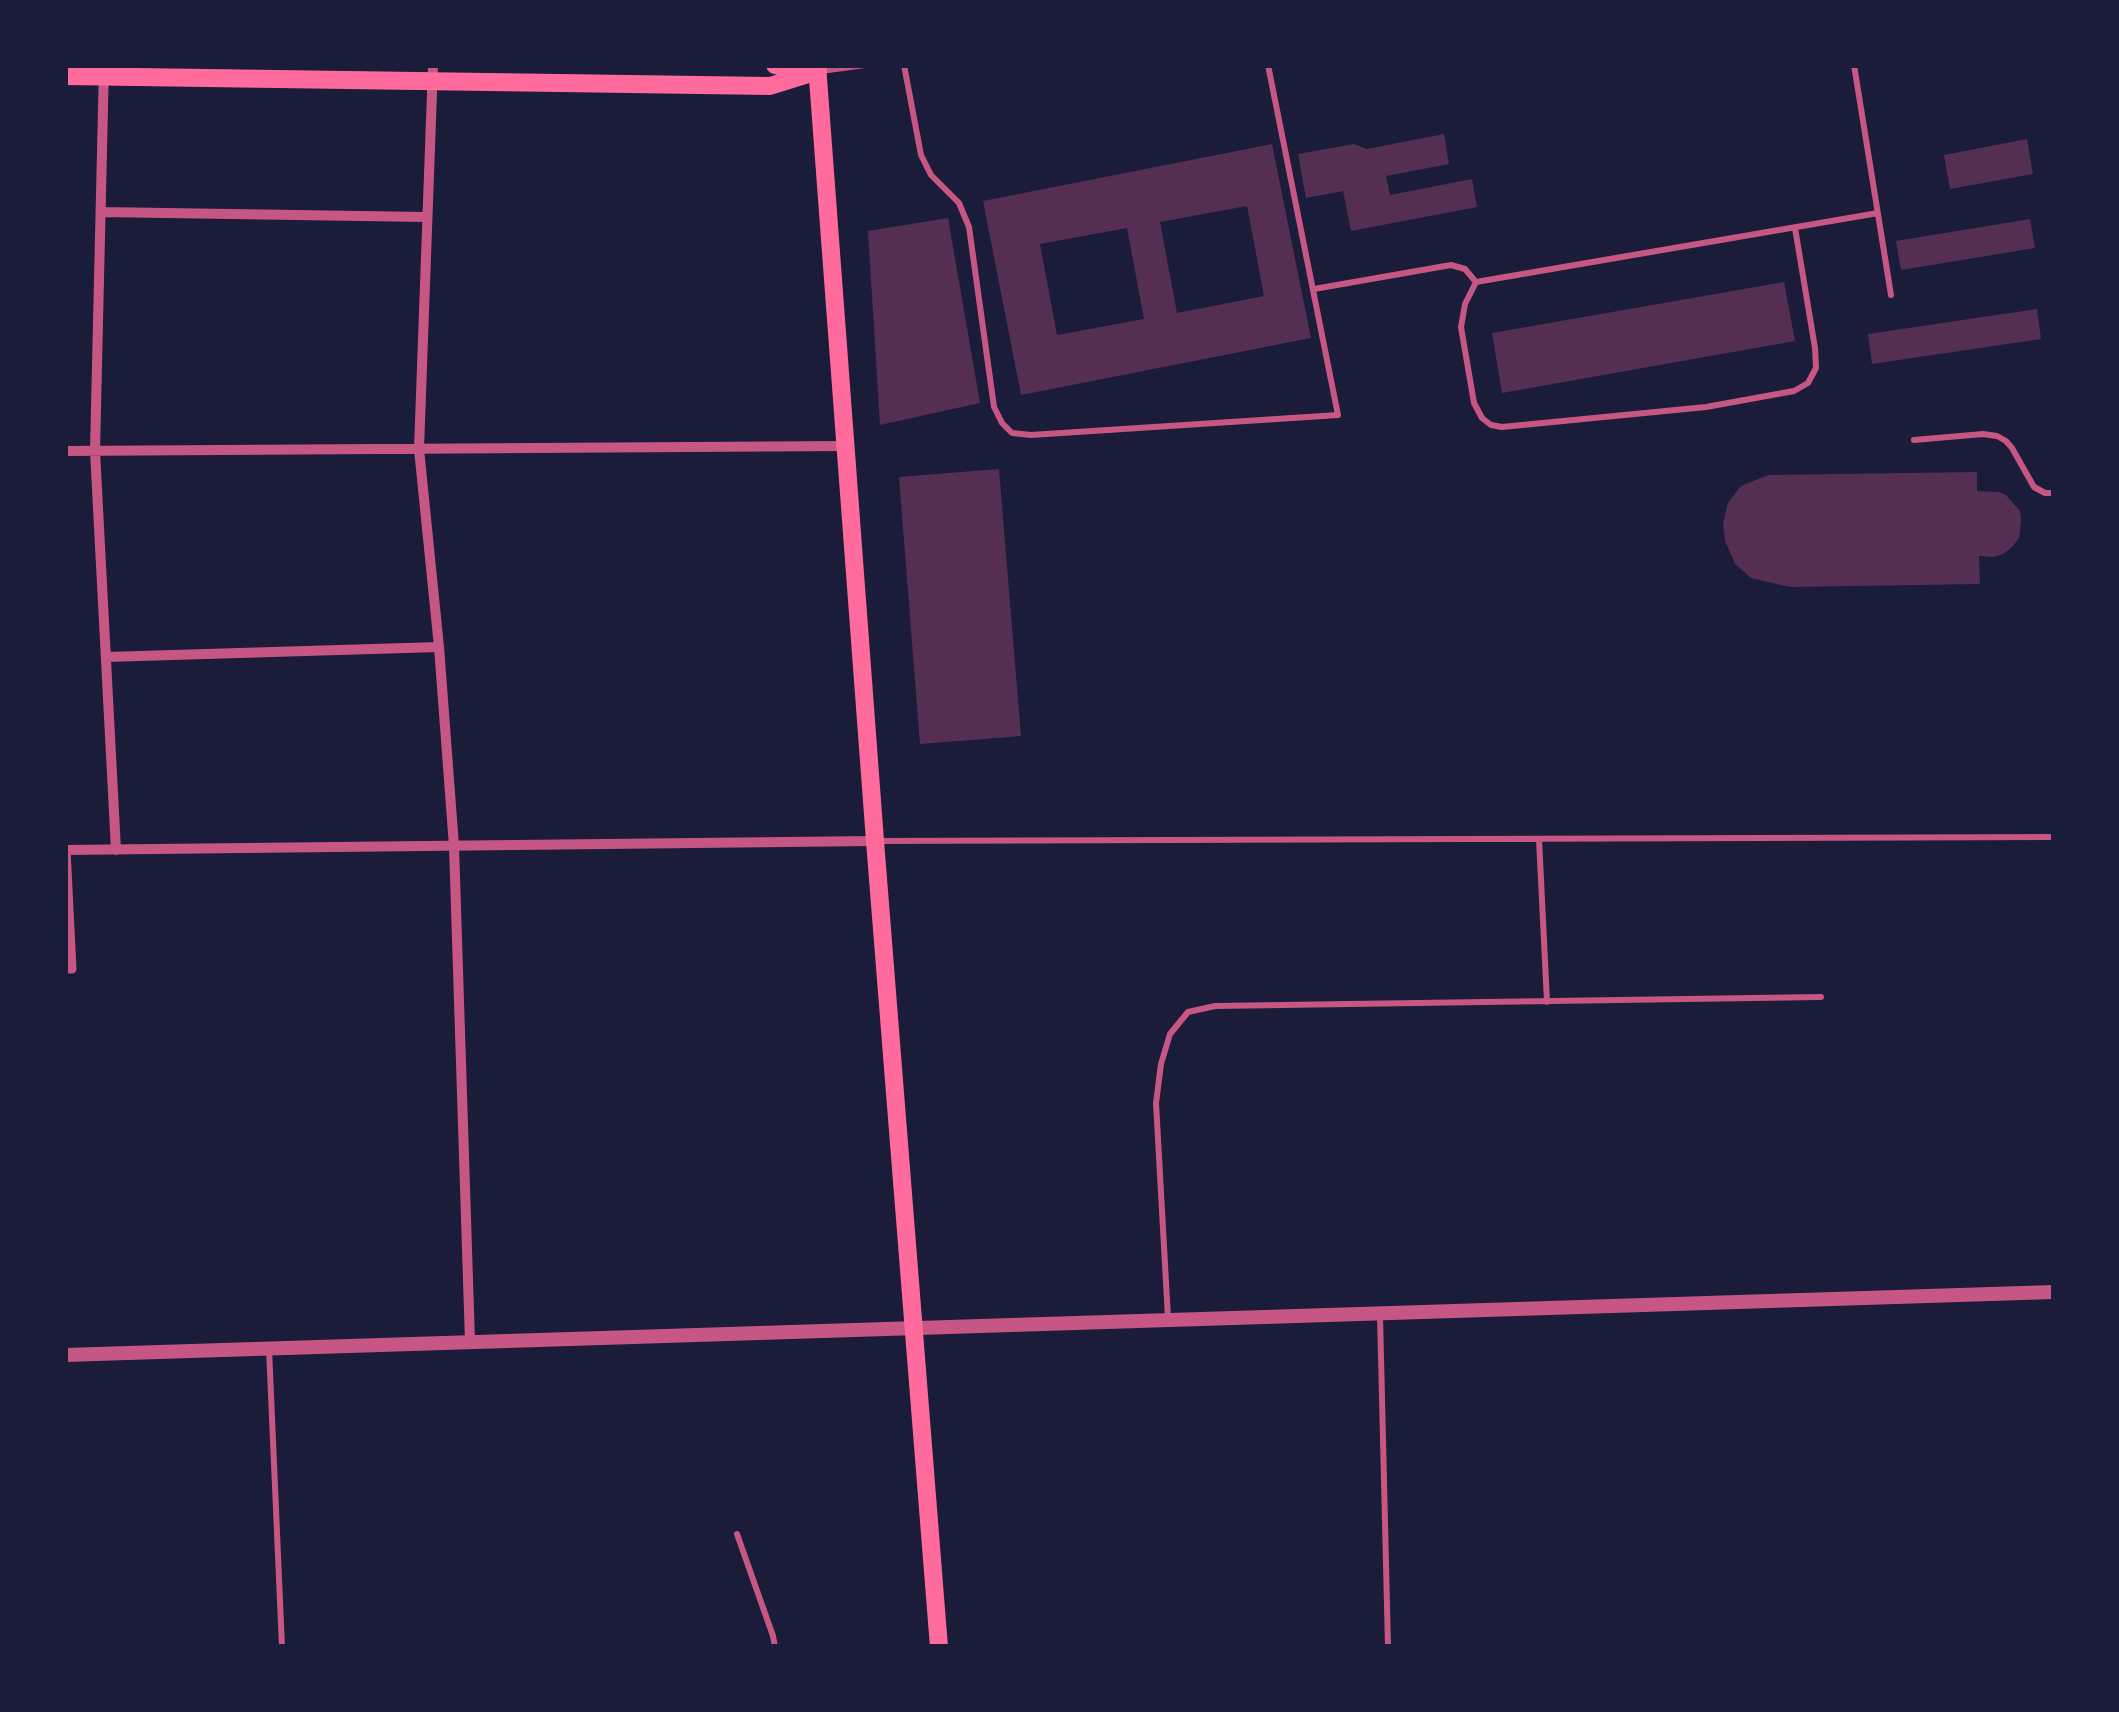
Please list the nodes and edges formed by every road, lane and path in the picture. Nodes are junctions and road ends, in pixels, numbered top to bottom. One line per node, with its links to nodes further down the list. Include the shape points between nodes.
1 (775, 65): 6 (main road)
2 (865, 65): 6 (lane)
3 (904, 65): 15 (lane, via 921,155 969,227 994,407 1012,433 1338,414)
4 (1268, 65): 15 (lane)
5 (1854, 65): 11 (lane)
6 (818, 68): 8 (main road, via 770,86); 18 (main road)
7 (104, 71): 8 (main road); 9 (main road); 10 (street)
8 (433, 73): 12 (street)
9 (65, 76)
10 (101, 212): 12 (street); 21 (street)
11 (1878, 214): 13 (lane); 16 (lane)
12 (426, 217): 19 (street)
13 (1795, 228): 14 (lane); 14 (lane, via 1816,368 1794,391 1706,406 1491,425 1474,403 1461,327)
14 (1476, 282): 15 (lane, via 1451,265)
15 (1313, 289)
16 (1890, 295)
17 (1914, 440): 22 (lane, via 1997,436 2012,448 2034,487)
18 (846, 446): 19 (street); 27 (main road)
19 (419, 449): 21 (street); 23 (street)
20 (65, 451): 21 (street)
21 (95, 451): 24 (street)
22 (2054, 493)
23 (439, 647): 24 (street); 28 (street)
24 (106, 656): 30 (street)
25 (2054, 837): 26 (lane)
26 (1539, 839): 27 (lane); 33 (lane)
27 (875, 841): 28 (street); 37 (main road)
28 (454, 846): 30 (street); 38 (street)
29 (65, 850): 30 (street); 31 (street, via 72,969)
30 (116, 850)
31 (65, 969)
32 (1821, 998): 33 (lane)
33 (1546, 1002): 36 (lane, via 1215,1006 1188,1012 1170,1034 1156,1102)
34 (2054, 1292): 35 (street)
35 (1380, 1313): 36 (street); 45 (lane)
36 (1168, 1320): 37 (street)
37 (914, 1328): 38 (street); 44 (main road)
38 (470, 1342): 39 (street)
39 (269, 1348): 40 (street); 42 (lane)
40 (65, 1355)
41 (737, 1534): 43 (lane)
42 (282, 1647)
43 (774, 1647)
44 (940, 1647)
45 (1388, 1647)

